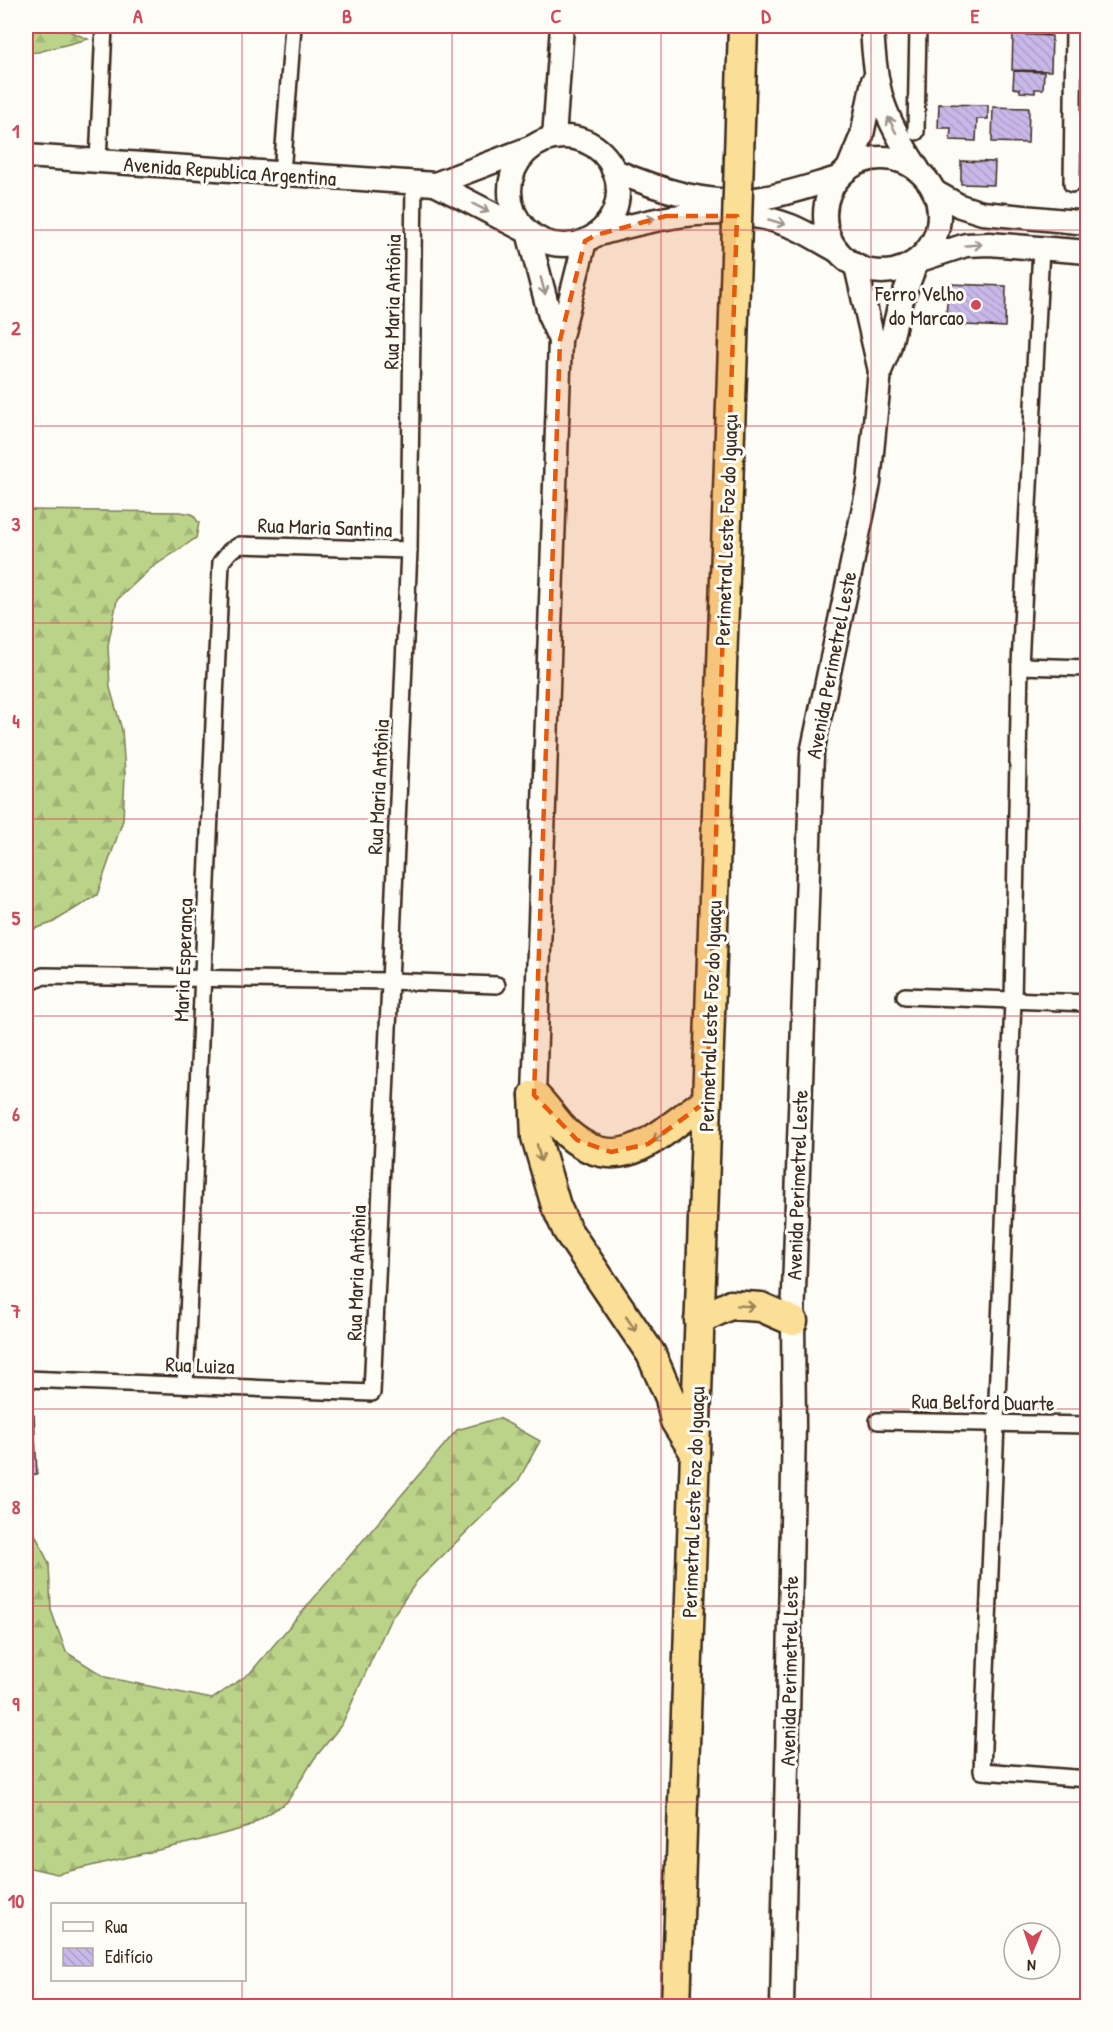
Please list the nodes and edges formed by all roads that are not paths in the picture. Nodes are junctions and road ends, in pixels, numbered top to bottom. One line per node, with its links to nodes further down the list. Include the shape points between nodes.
1 (104, 26): 13 (street)
2 (293, 26): 16 (street)
3 (562, 26): 10 (street)
4 (743, 26): 43 (highway, Perimetral Leste Foz do Iguaçu, bridge)
5 (872, 26): 8 (street)
6 (918, 26): 9 (street)
7 (1074, 26): 19 (street)
8 (874, 74): 15 (street, one-way to 8, via 884,109); 17 (street, via 862,135)
9 (916, 132)
10 (554, 138): 11 (street); 14 (street, via 589,143 608,159)
11 (532, 147): 18 (street, Avenida Republica Argentina); 22 (street, via 516,165 509,189 514,212)
12 (26, 156): 13 (street, Avenida Republica Argentina)
13 (98, 163): 16 (street, Avenida Republica Argentina)
14 (614, 170): 17 (street, via 651,187 701,198 731,199 761,198); 23 (street, via 616,206 608,222)
15 (920, 171): 17 (street, via 884,158 871,159); 20 (street)
16 (282, 174): 18 (street, Avenida Republica Argentina)
17 (843, 174): 25 (street, via 831,189 824,213 827,232)
18 (425, 183): 22 (street, Avenida Republica Argentina, one-way to 22); 32 (street, Rua Maria Antônia)
19 (1072, 184)
20 (935, 192): 21 (street, via 982,213); 27 (street, via 940,217 938,230)
21 (1088, 223)
22 (528, 232): 23 (street, via 561,245); 29 (street, one-way to 29)
23 (590, 238): 25 (street, one-way to 25, via 666,216 698,213 753,216 793,226); 29 (street)
24 (1041, 248): 26 (street); 27 (street, one-way to 24, via 966,245); 33 (street)
25 (836, 250): 28 (street)
26 (1088, 252)
27 (917, 261): 28 (street, via 887,272); 30 (street, Avenida Perimetrel Leste)
28 (856, 266): 30 (street, Avenida Perimetrel Leste)
29 (560, 340): 42 (street)
30 (880, 370): 45 (street, Avenida Perimetrel Leste, via 869,483 812,753)
31 (240, 545): 32 (street, Rua Maria Santina); 35 (street, Maria Esperança, via 220,562 218,582)
32 (409, 550): 36 (street, Rua Maria Antônia)
33 (1020, 666): 34 (street); 40 (street)
34 (1088, 668)
35 (203, 978): 36 (street); 37 (street, via 43,976); 47 (street, Maria Esperança)
36 (390, 981): 38 (street); 48 (street, Rua Maria Antônia)
37 (26, 985)
38 (497, 985)
39 (905, 996): 40 (street)
40 (1013, 1001): 41 (street); 50 (street)
41 (1088, 1003)
42 (534, 1095): 43 (highway, one-way to 42, via 648,1144 611,1152 577,1140); 52 (highway, one-way to 52, via 536,1137 556,1206 567,1230 651,1354 670,1398 675,1421)
43 (707, 1101): 44 (highway, Perimetral Leste Foz do Iguaçu)
44 (699, 1320): 45 (highway, one-way to 45, via 730,1305 761,1307); 52 (highway, Perimetral Leste Foz do Iguaçu)
45 (793, 1321): 55 (street, Avenida Perimetrel Leste)
46 (26, 1379): 47 (street, Rua Luiza)
47 (185, 1385): 48 (street, Rua Luiza)
48 (372, 1393)
49 (878, 1421): 50 (street, Rua Belford Duarte)
50 (996, 1424): 51 (street, Rua Belford Duarte); 53 (street, via 982,1771)
51 (1088, 1425)
52 (695, 1453): 54 (highway, Perimetral Leste Foz do Iguaçu)
53 (1088, 1779)
54 (676, 2007)
55 (782, 2007)

